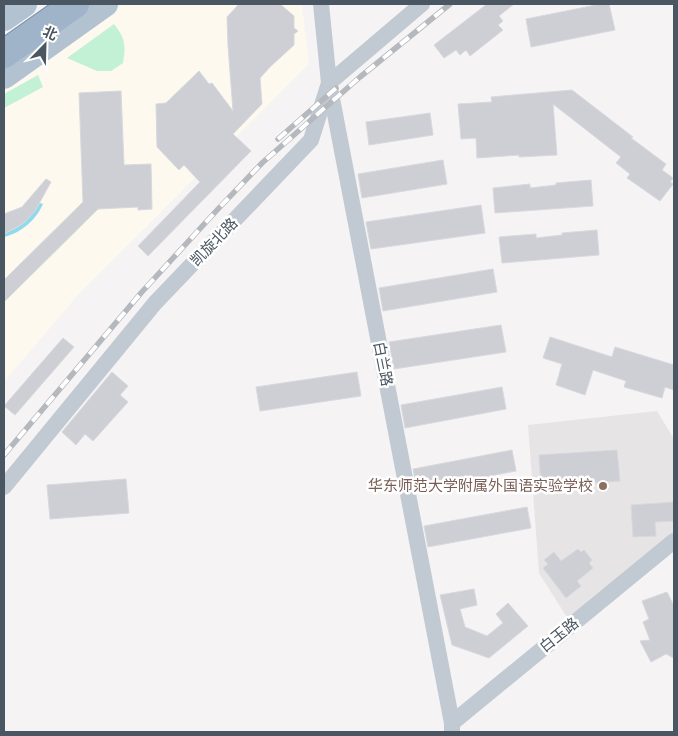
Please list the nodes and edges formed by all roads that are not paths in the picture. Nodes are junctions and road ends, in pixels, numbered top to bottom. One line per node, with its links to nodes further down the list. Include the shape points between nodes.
1 (24, 4): 7 (main road)
2 (43, 4): 8 (highway)
3 (75, 4): 9 (highway)
4 (104, 4): 10 (main road)
5 (321, 4): 11 (street, 白兰路)
6 (422, 4): 11 (street)
7 (4, 18)
8 (4, 31)
9 (4, 54)
10 (4, 76)
11 (329, 83): 12 (street, 凯旋北路, via 311,140 155,303); 14 (street, 白兰路)
12 (4, 487)
13 (674, 541): 14 (street, 白玉路)
14 (452, 728)

